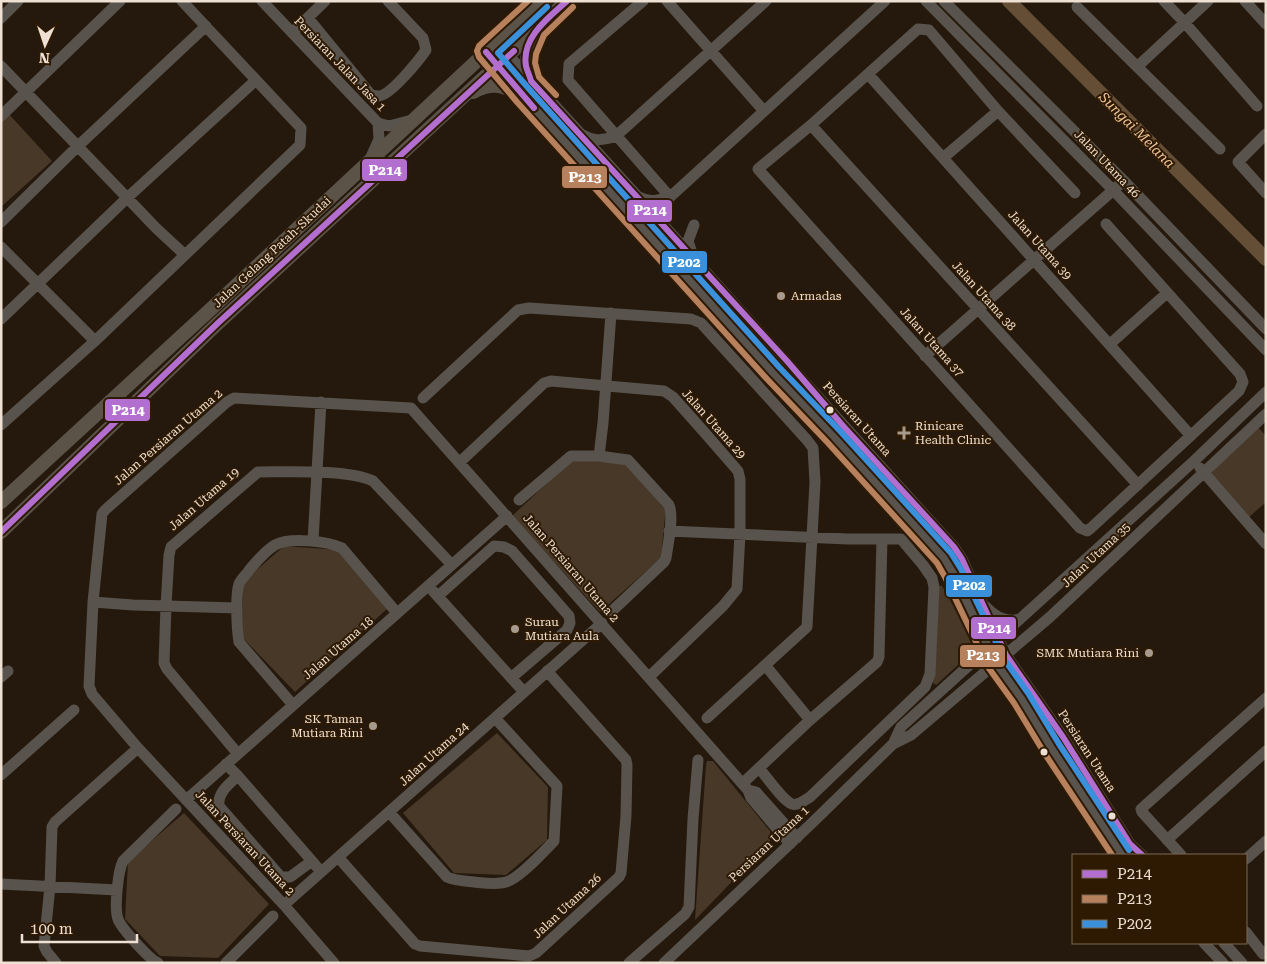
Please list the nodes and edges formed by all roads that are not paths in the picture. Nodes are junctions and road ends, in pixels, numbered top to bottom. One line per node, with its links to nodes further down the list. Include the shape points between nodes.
1 (18, 1): 19 (street)
2 (120, 1): 35 (street)
3 (182, 1): 23 (street)
4 (262, 1): 25 (street, Persiaran Jalan Jasa 1)
5 (325, 1): 20 (street)
6 (388, 1): 20 (street, via 423,38 426,50 418,63 380,96 371,95)
7 (540, 1): 26 (main road, Jalan Gelang Patah-Skudai)
8 (567, 1): 24 (main road, Jalan Gelang Patah-Skudai)
9 (643, 1): 47 (street, via 569,64 568,80)
10 (667, 1): 27 (street)
11 (766, 1): 27 (street)
12 (885, 1): 40 (street)
13 (926, 1): 53 (street, Jalan Utama 46)
14 (944, 1): 52 (street, Jalan Utama 46)
15 (1164, 1): 21 (street)
16 (1208, 1): 21 (street)
17 (1245, 1): 22 (street)
18 (1077, 7): 31 (street)
19 (1, 18)
20 (308, 18): 25 (street)
21 (1185, 23): 31 (street); 38 (street)
22 (1266, 24)
23 (206, 26): 33 (street); 48 (street)
24 (536, 30): 28 (main road, Jalan Gelang Patah-Skudai); 34 (main road, via 526,64)
25 (292, 33): 43 (street, Persiaran Jalan Jasa 1)
26 (491, 47): 28 (street, Persiaran Utama); 30 (street); 42 (main road, Jalan Gelang Patah-Skudai)
27 (711, 51): 40 (street); 47 (street)
28 (509, 56): 30 (main road, Jalan Gelang Patah-Skudai); 34 (street, Persiaran Utama)
29 (1, 66): 35 (street)
30 (497, 66): 36 (main road, Jalan Gelang Patah-Skudai); 37 (street)
31 (1138, 66): 49 (street)
32 (868, 74): 39 (street, via 918,29 929,30); 44 (street); 50 (street, Jalan Utama 39)
33 (256, 80): 58 (street); 63 (street, via 301,128 300,145)
34 (531, 81): 45 (street, Persiaran Utama)
35 (26, 92): 41 (street); 48 (street)
36 (464, 96): 37 (main road, via 490,85 505,86); 89 (main road, Jalan Gelang Patah-Skudai, via 218,323)
37 (523, 96): 113 (street, via 944,558)
38 (1257, 106)
39 (998, 110): 50 (street); 55 (street)
40 (764, 111): 57 (street)
41 (1, 116)
42 (417, 118): 43 (street, via 388,126); 51 (main road, Jalan Gelang Patah-Skudai)
43 (378, 123): 51 (street, via 379,139)
44 (811, 125): 68 (street, Jalan Utama 38); 75 (street, Jalan Utama 37, via 758,170)
45 (577, 131): 47 (street, via 598,140); 54 (street, Persiaran Utama)
46 (1266, 134): 56 (street, via 1238,162)
47 (616, 136): 57 (street)
48 (78, 146): 58 (street); 59 (street)
49 (1220, 149)
50 (943, 158): 64 (street, Jalan Utama 39)
51 (367, 163): 86 (main road, Jalan Gelang Patah-Skudai)
52 (1124, 181): 53 (street); 71 (street, Jalan Utama 46)
53 (1113, 190): 64 (street); 74 (street, Jalan Utama 46)
54 (633, 192): 57 (street, via 642,199 656,201); 65 (street, Persiaran Utama)
55 (1074, 193)
56 (1266, 193)
57 (670, 197)
58 (127, 198): 63 (street); 66 (street)
59 (1, 222)
60 (1106, 224): 67 (street)
61 (694, 225): 65 (street, via 688,241)
62 (1, 246): 66 (street)
63 (184, 254): 72 (street)
64 (1035, 259): 68 (street); 73 (street, Jalan Utama 39)
65 (695, 260): 105 (street, Persiaran Utama, via 954,547)
66 (39, 283): 70 (street); 72 (street)
67 (1167, 292): 73 (street); 82 (street, via 1240,374 1243,382 1240,391)
68 (978, 309): 75 (street); 90 (street, Jalan Utama 38)
69 (610, 313): 76 (street); 78 (street, via 518,310); 97 (street, via 690,319 701,323 807,440 813,448 815,464)
70 (1, 320)
71 (1266, 329)
72 (94, 341): 81 (street)
73 (1110, 344): 82 (street, Jalan Utama 39)
74 (1266, 350)
75 (925, 356): 90 (street, Jalan Utama 37, via 1080,528 1091,528)
76 (605, 386): 83 (street); 85 (street, Jalan Utama 29, via 544,383); 96 (street, Jalan Utama 29, via 664,391 673,397 738,471)
77 (1266, 392): 84 (street, Jalan Utama 35)
78 (423, 398)
79 (321, 402): 85 (street, Jalan Persiaran Utama 2, via 412,408); 87 (street); 104 (street, Jalan Persiaran Utama 2, via 234,398 226,402 105,510 101,520)
80 (1266, 414): 88 (street, Jalan Utama 35)
81 (3, 420)
82 (1191, 436): 90 (street)
83 (599, 456): 91 (street, via 570,456); 94 (street, via 631,462 669,504)
84 (1194, 461): 88 (street); 110 (street, Jalan Utama 35)
85 (460, 462): 93 (street, Jalan Persiaran Utama 2)
86 (40, 466): 89 (main road, via 21,489 17,496 19,501); 92 (main road, Jalan Gelang Patah-Skudai)
87 (316, 472): 99 (street); 101 (street, Jalan Utama 19, via 366,477 373,481); 106 (street, Jalan Utama 19, via 258,472 171,547)
88 (1204, 473): 100 (street); 114 (street, Jalan Utama 35)
89 (56, 480): 95 (main road, Jalan Gelang Patah-Skudai)
90 (1138, 485)
91 (519, 500)
92 (1, 502)
93 (507, 516): 101 (street, Jalan Utama 18); 111 (street, Jalan Persiaran Utama 2)
94 (669, 531): 96 (street); 108 (street, via 664,562)
95 (1, 532)
96 (740, 534): 97 (street); 119 (street, Jalan Utama 29, via 736,589 724,606)
97 (812, 537): 98 (street); 116 (street, via 807,627)
98 (882, 539): 128 (street, via 879,657); 135 (street, via 901,539 932,578 928,681 799,804 785,799)
99 (312, 541): 107 (street, via 274,545 239,584); 109 (street, via 342,548)
100 (1266, 544)
101 (452, 565): 102 (street, Jalan Utama 18)
102 (429, 586): 103 (street); 109 (street, Jalan Utama 18)
103 (438, 596): 118 (street); 118 (street, via 494,546 504,547 512,551 570,616 567,630)
104 (93, 602): 106 (street); 130 (street, Jalan Persiaran Utama 2, via 89,686 92,694)
105 (982, 604): 110 (street, via 1004,620); 112 (street, Persiaran Utama)
106 (166, 606): 107 (street); 132 (street, Jalan Utama 19, via 164,662 167,669)
107 (237, 608): 124 (street, via 239,642)
108 (610, 612)
109 (397, 613): 124 (street, Jalan Utama 18)
110 (1020, 619): 112 (street, Jalan Utama 35)
111 (602, 623): 117 (street, Jalan Utama 24); 119 (street, Jalan Persiaran Utama 2)
112 (997, 639): 113 (street, Persiaran Utama 1); 114 (street, Persiaran Utama)
113 (987, 648): 115 (street); 129 (street, Persiaran Utama 1, via 901,727)
114 (1006, 655): 115 (street, Persiaran Utama 1); 148 (street, Persiaran Utama, via 1130,844)
115 (996, 663): 121 (street); 123 (street, Persiaran Utama 1)
116 (765, 665): 127 (street); 128 (street)
117 (547, 671): 120 (street, Jalan Utama 24); 164 (street, Jalan Utama 26, via 626,760 621,873 536,953 529,956)
118 (511, 678): 120 (street)
119 (649, 678): 138 (street, Jalan Persiaran Utama 2)
120 (524, 692): 126 (street, Jalan Utama 24)
121 (1021, 698): 123 (street, via 1001,680 990,677 983,678); 147 (street)
122 (1266, 698): 144 (street, via 1141,809)
123 (951, 702): 129 (street, Persiaran Utama 1, via 911,735)
124 (293, 705): 132 (street, Jalan Utama 18)
125 (74, 710): 136 (street)
126 (495, 718): 141 (street, Jalan Utama 24); 141 (street, via 557,786 554,841 532,862 503,883 452,879)
127 (707, 718)
128 (810, 720): 135 (street)
129 (892, 744): 142 (street, Persiaran Utama 1)
130 (138, 748): 139 (street, Jalan Persiaran Utama 2); 156 (street, via 55,822 52,827)
131 (1266, 751): 144 (street)
132 (238, 754): 134 (street, Jalan Utama 18)
133 (698, 760): 169 (street, via 689,907)
134 (226, 764): 137 (street); 139 (street, Jalan Utama 18)
135 (759, 768): 138 (street)
136 (1, 775)
137 (238, 776): 153 (street); 153 (street, via 221,792 218,801 231,820 281,877 290,877)
138 (746, 786): 143 (street, Jalan Persiaran Utama 2, via 756,792)
139 (186, 800): 158 (street, Jalan Persiaran Utama 2)
140 (176, 809): 157 (street, via 123,861)
141 (389, 812): 150 (street, Jalan Utama 24)
142 (812, 823): 143 (street); 145 (street, Persiaran Utama 1)
143 (780, 826): 145 (street, Jalan Persiaran Utama 2); 151 (street)
144 (1167, 840): 149 (street)
145 (793, 841): 151 (street, Persiaran Utama 1)
146 (1264, 846): 152 (street)
147 (1121, 854)
148 (1141, 854)
149 (1180, 854)
150 (338, 857): 154 (street, Jalan Utama 24); 164 (street, Jalan Utama 26, via 415,944)
151 (775, 858): 170 (street, Persiaran Utama 1)
152 (1247, 858)
153 (312, 861): 154 (street)
154 (321, 872): 158 (street, Jalan Utama 24)
155 (1, 884): 156 (street)
156 (50, 886): 157 (street); 166 (street, via 44,946)
157 (117, 890): 167 (street, via 118,921 148,957)
158 (284, 904): 165 (street, Jalan Persiaran Utama 2)
159 (273, 916): 168 (street)
160 (1247, 933): 163 (street)
161 (1205, 944): 171 (street)
162 (1225, 944): 172 (street)
163 (1263, 954)
164 (476, 957)
165 (333, 962)
166 (56, 963)
167 (158, 963)
168 (226, 963)
169 (629, 963)
170 (664, 963)
171 (1223, 963)
172 (1242, 963)

